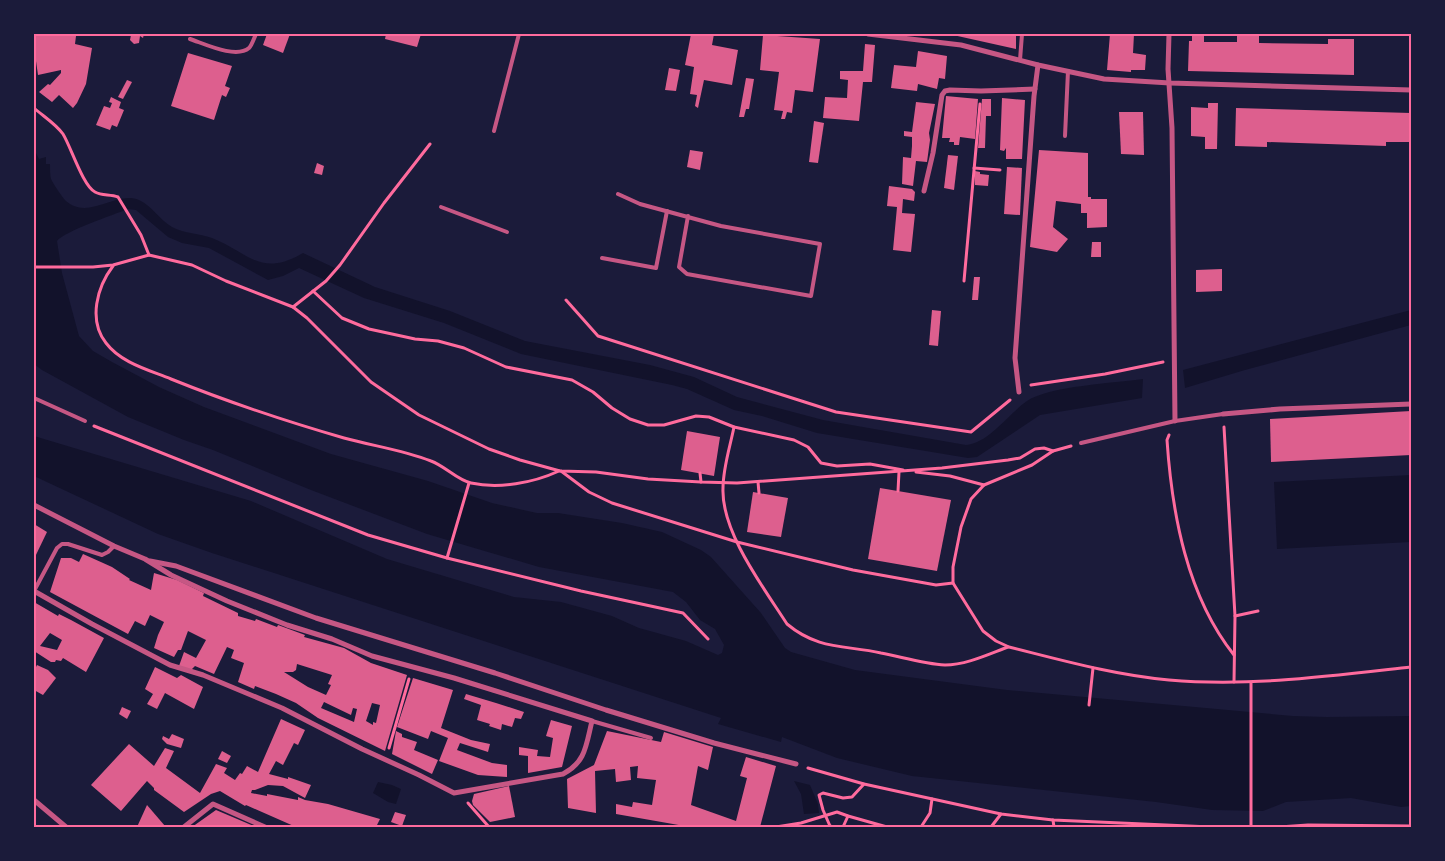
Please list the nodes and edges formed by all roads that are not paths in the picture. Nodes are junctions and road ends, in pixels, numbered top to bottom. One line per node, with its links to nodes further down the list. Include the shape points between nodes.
1 (256, 34): 6 (lane, via 250,47 233,53)
2 (519, 34): 13 (lane)
3 (868, 34): 7 (street, via 961,44)
4 (1022, 34): 7 (lane)
5 (1169, 34): 10 (street)
6 (190, 40)
7 (1020, 60): 8 (street)
8 (1038, 65): 9 (street); 11 (street)
9 (1068, 71): 10 (street, via 1104,79); 14 (lane)
10 (1170, 83): 12 (street); 26 (street)
11 (1035, 89): 15 (street, via 945,91); 22 (street, via 1015,358)
12 (1411, 90)
13 (494, 131)
14 (1065, 136)
15 (924, 191)
16 (618, 194): 18 (lane)
17 (441, 207): 20 (lane)
18 (667, 211): 19 (lane); 21 (lane, via 656,268)
19 (688, 216): 19 (lane, via 721,226 820,244 810,296 687,274 679,267)
20 (507, 232)
21 (602, 258)
22 (1019, 392)
23 (34, 398): 27 (lane)
24 (1411, 404): 25 (street)
25 (1223, 414): 26 (lane)
26 (1175, 420): 28 (lane)
27 (85, 421)
28 (1081, 443)
29 (34, 505): 30 (street)
30 (114, 546): 31 (street); 32 (lane, via 102,555 62,544)
31 (145, 559): 33 (street, via 227,601 372,656); 35 (street, via 176,566 316,618 606,710)
32 (34, 591): 33 (street, via 170,665 282,708 454,793 563,774 573,769 584,754)
33 (592, 721): 34 (lane)
34 (651, 738)
35 (796, 764)
36 (34, 800): 37 (street)
37 (66, 827)
38 (184, 827): 39 (street, via 213,804)
39 (265, 827)

